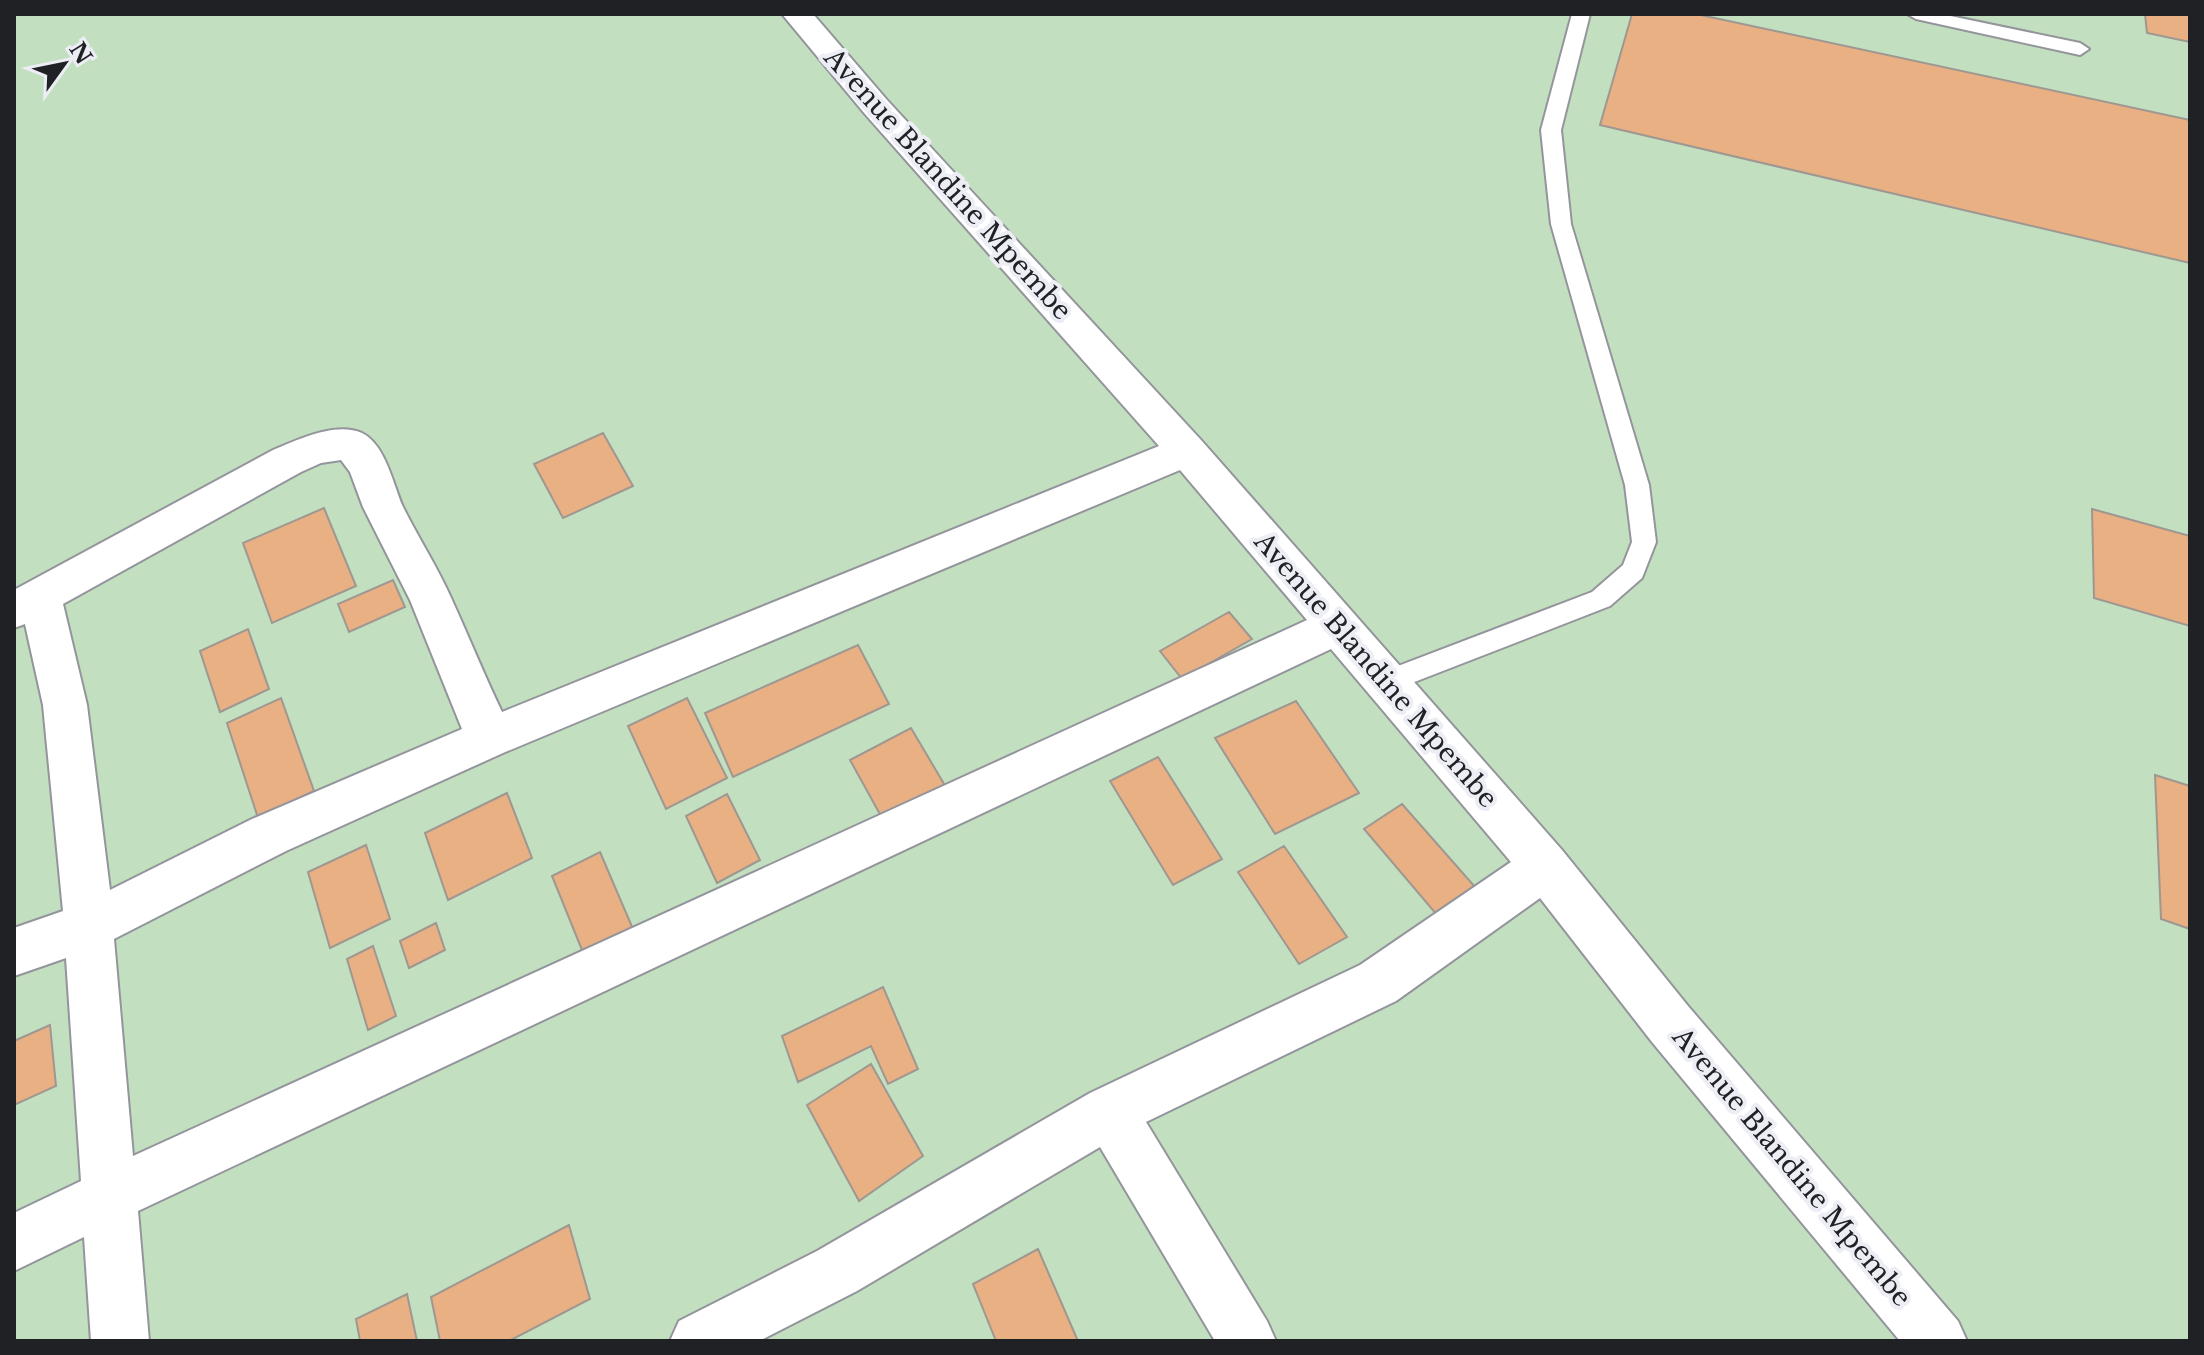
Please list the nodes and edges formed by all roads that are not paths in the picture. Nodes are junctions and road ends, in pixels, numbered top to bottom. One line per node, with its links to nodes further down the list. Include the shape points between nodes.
1 (797, 14): 5 (street, Avenue Blandine Mpembe)
2 (1581, 14): 8 (lane, via 1551,130 1561,224 1637,485 1644,542 1633,571 1601,599)
3 (1916, 14): 4 (lane)
4 (2080, 49)
5 (1187, 451): 7 (street, Avenue Blandine Mpembe); 9 (street)
6 (27, 603): 9 (street, via 284,464 335,444 351,445 367,466 431,599); 11 (street, via 65,705)
7 (1337, 626): 8 (street, Avenue Blandine Mpembe); 14 (street)
8 (1386, 682): 10 (street, Avenue Blandine Mpembe)
9 (487, 739): 11 (street, via 269,835)
10 (1545, 866): 13 (street, via 1378,983); 19 (street, Avenue Blandine Mpembe, via 1670,1024)
11 (89, 926): 12 (street); 14 (street)
12 (14, 952)
13 (1109, 1112): 16 (street); 18 (street)
14 (108, 1196): 15 (street); 17 (street)
15 (14, 1243)
16 (721, 1335)
17 (120, 1341)
18 (1247, 1341)
19 (1938, 1341)

